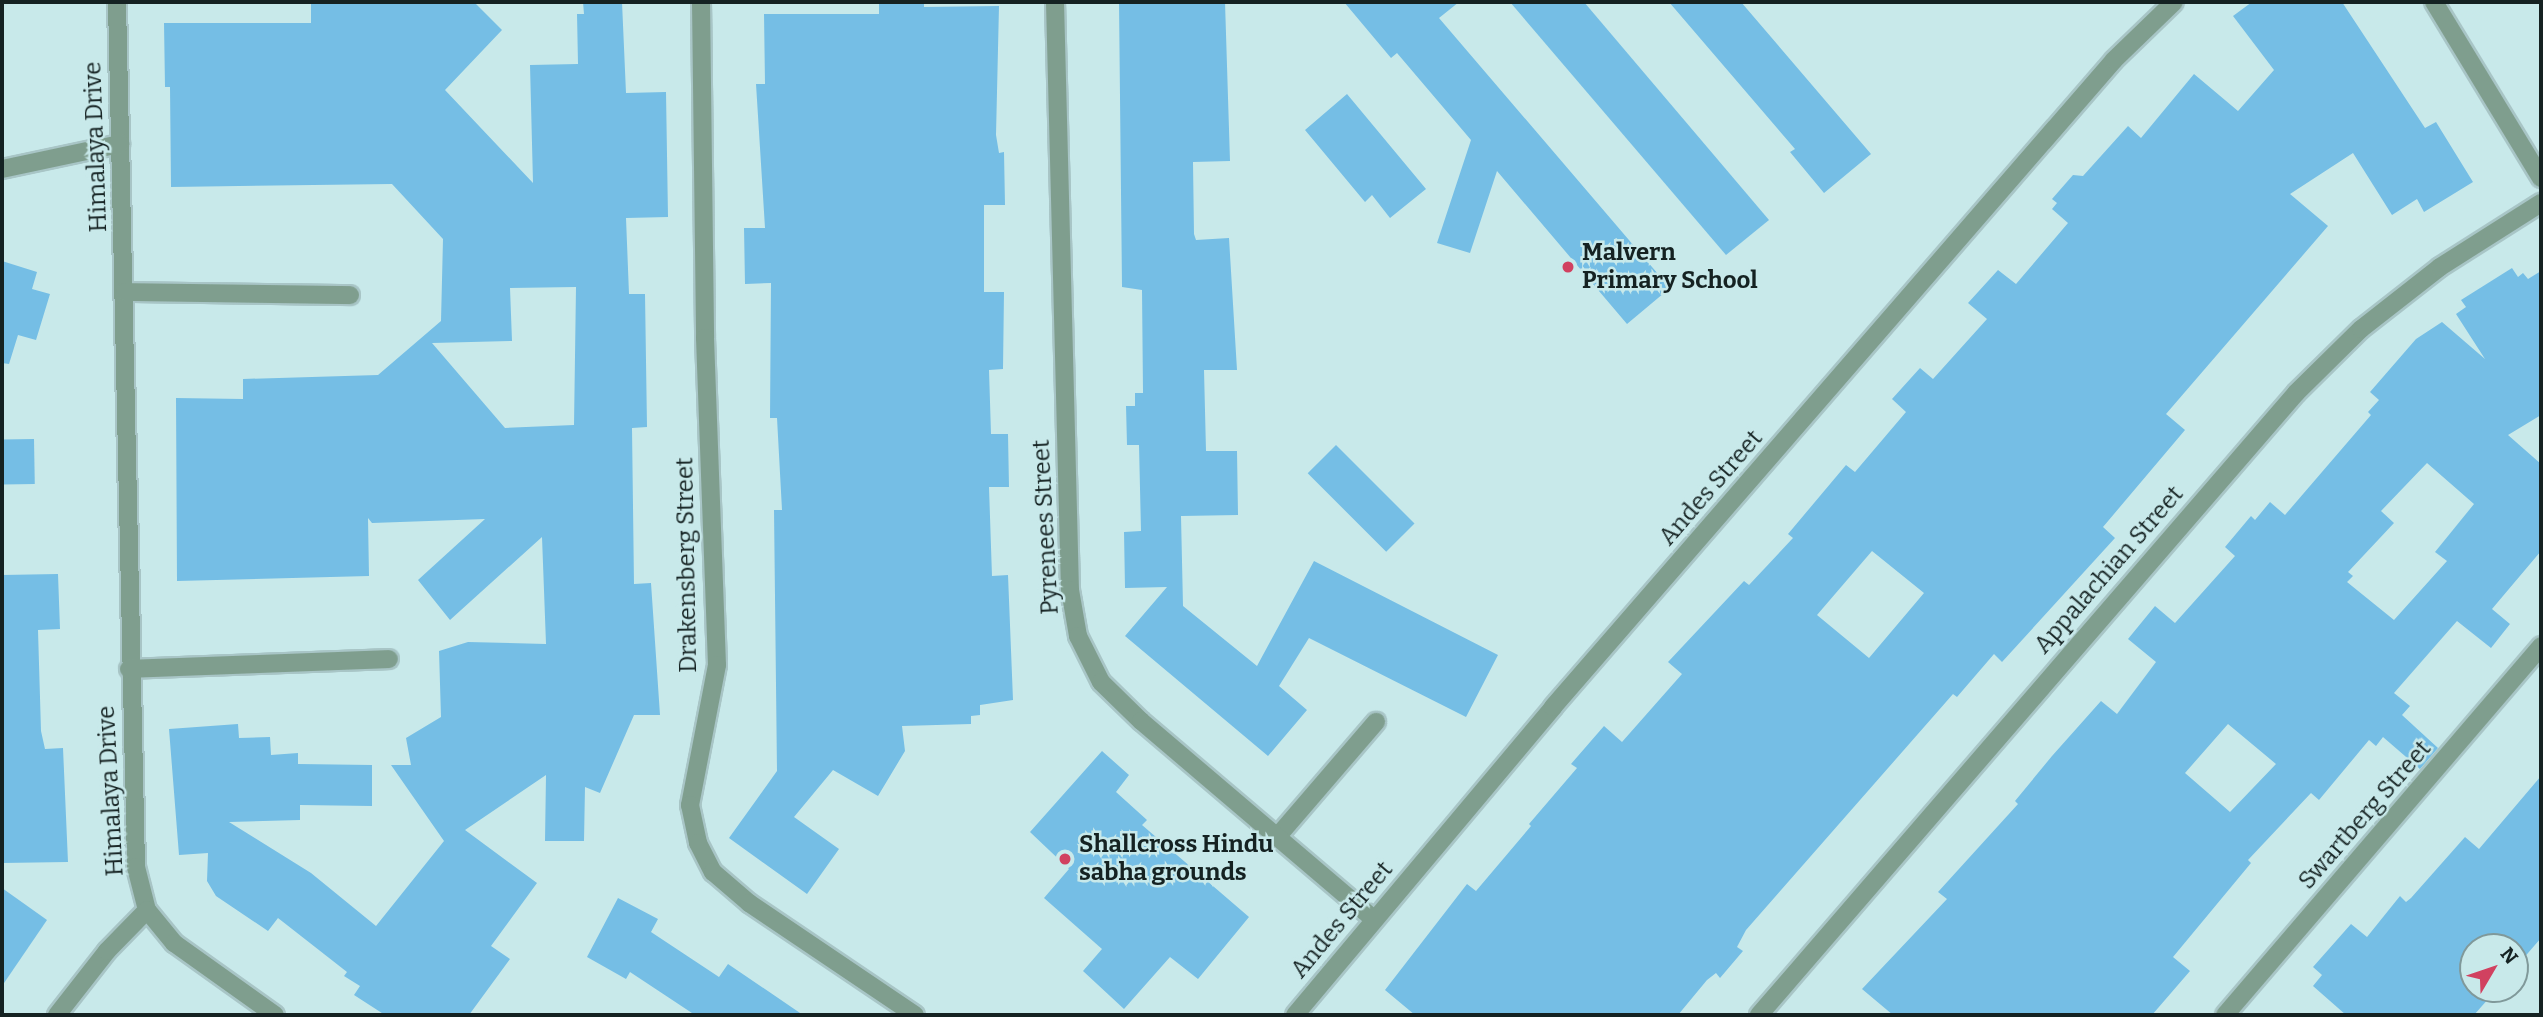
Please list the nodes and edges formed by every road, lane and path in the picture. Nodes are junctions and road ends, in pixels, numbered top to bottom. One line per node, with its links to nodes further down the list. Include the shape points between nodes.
1 (117, 2): 6 (street, Himalaya Drive)
2 (701, 2): 21 (street, Drakensberg Street, via 704,324 717,665 690,805 698,843 713,872 749,903)
3 (1055, 2): 16 (street, Pyrenees Street, via 1069,576 1078,636 1101,682)
4 (2174, 2): 18 (street, Andes Street, via 2114,60)
5 (2434, 2): 8 (street)
6 (120, 144): 7 (street); 10 (street, Himalaya Drive)
7 (2, 169)
8 (2541, 178)
9 (2541, 203): 23 (street, Appalachian Street, via 2430,275 2361,329 2296,393)
10 (125, 292): 11 (street); 14 (street, Himalaya Drive)
11 (350, 295)
12 (2541, 646): 24 (street, Swartberg Street)
13 (390, 659): 14 (street, Himalaya Drive)
14 (129, 669): 17 (street, Himalaya Drive, via 136,867)
15 (1376, 722): 16 (street)
16 (1277, 837): 18 (street, Pyrenees Street)
17 (147, 910): 19 (street, via 107,951); 20 (street, Himalaya Drive, via 174,943)
18 (1374, 919): 22 (street, Andes Street)
19 (57, 1015)
20 (275, 1015)
21 (915, 1015)
22 (1295, 1015)
23 (1759, 1015)
24 (2225, 1015)

